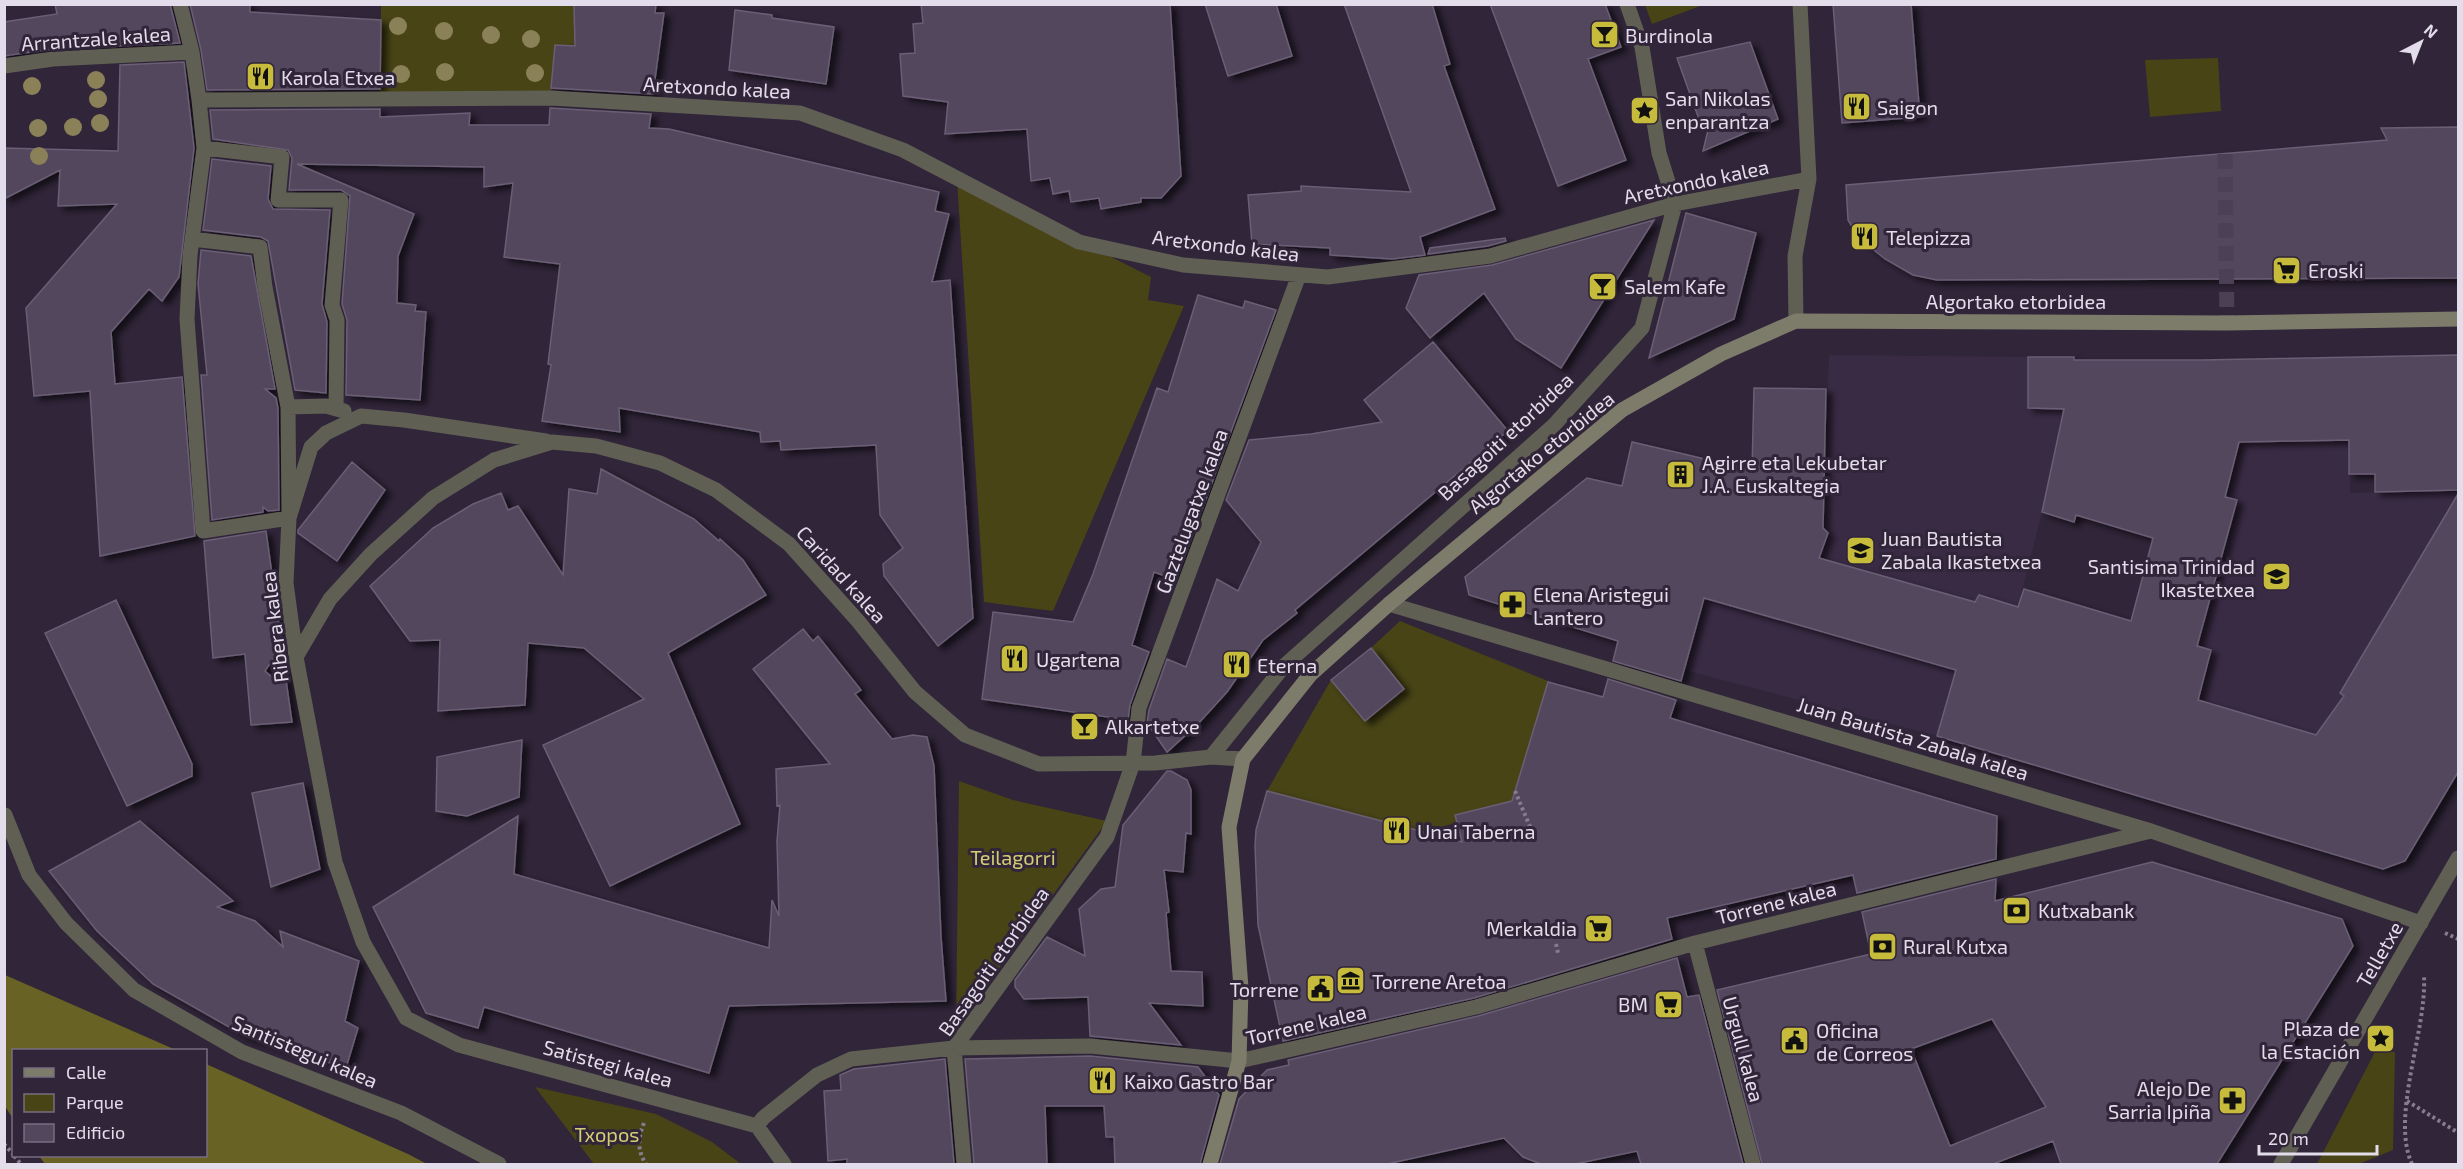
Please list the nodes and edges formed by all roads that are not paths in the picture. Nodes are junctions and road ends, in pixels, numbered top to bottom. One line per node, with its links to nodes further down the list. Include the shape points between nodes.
1 (180, 4): 4 (street)
2 (1627, 4): 9 (street, via 1642,47 1659,153)
3 (1800, 4): 8 (street)
4 (192, 52): 5 (street, Arrantzale kalea, via 53,58); 6 (street)
5 (4, 66)
6 (199, 100): 7 (street); 11 (street, Aretxondo kalea, via 551,98 800,112 903,150 1079,242 1183,265)
7 (204, 148): 10 (street); 15 (street, via 282,157 278,200 341,200 332,305 337,320)
8 (1809, 179): 9 (street, Aretxondo kalea); 13 (street, via 1795,256)
9 (1675, 204): 11 (street, Aretxondo kalea, via 1490,256 1328,277); 21 (street, Basagoiti etorbidea, via 1642,328 1554,425 1284,666)
10 (192, 239): 14 (street, Ribera kalea, via 260,247); 18 (street, via 187,319 203,531)
11 (1299, 275): 23 (street, Gaztelugatxe kalea, via 1139,708)
12 (2458, 319): 13 (street, Algortako etorbidea, via 2227,323)
13 (1796, 321): 19 (street, Algortako etorbidea, via 1721,354 1622,410)
14 (288, 407): 15 (street); 18 (street, Ribera kalea)
15 (336, 409): 16 (street)
16 (361, 416): 17 (street); 18 (street, via 326,433 311,447)
17 (552, 442): 20 (street, Caridad kalea, via 494,460 433,498 371,554 330,599); 23 (street, Caridad kalea, via 596,446 660,463 716,490 789,544 915,692 965,735 1039,764)
18 (289, 518): 20 (street, Ribera kalea, via 286,583)
19 (1389, 604): 22 (street, Algortako etorbidea, via 1310,675); 25 (street, Juan Bautista Zabala kalea)
20 (296, 657): 29 (street, Ribera kalea, via 335,862 363,942)
21 (1210, 757): 22 (street, Caridad kalea); 23 (street, Caridad kalea)
22 (1243, 759): 31 (street, Algortako etorbidea, via 1229,827 1241,988)
23 (1133, 763): 30 (street, Basagoiti etorbidea, via 1107,837)
24 (5, 815): 33 (street, Santistegui kalea, via 29,875 66,923 134,990 242,1052 401,1113)
25 (2151, 831): 27 (street, Juan Bautista Zabala kalea); 28 (street, Torrene kalea)
26 (2458, 858): 27 (street, Telletxe)
27 (2421, 923): 38 (street, Telletxe)
28 (1695, 943): 31 (street, Torrene kalea, via 1476,1007); 37 (street, Urgull kalea)
29 (406, 1018): 32 (street, Satistegi kalea, via 459,1045)
30 (954, 1048): 31 (street, Torrene kalea, via 1090,1046); 32 (street, Torrene kalea, via 851,1059 818,1075); 35 (street, Basagoiti etorbidea)
31 (1239, 1061): 36 (street, Algortako etorbidea)
32 (757, 1126): 34 (street)
33 (499, 1164)
34 (784, 1164)
35 (964, 1164)
36 (1210, 1164)
37 (1753, 1164)
38 (2281, 1164)

